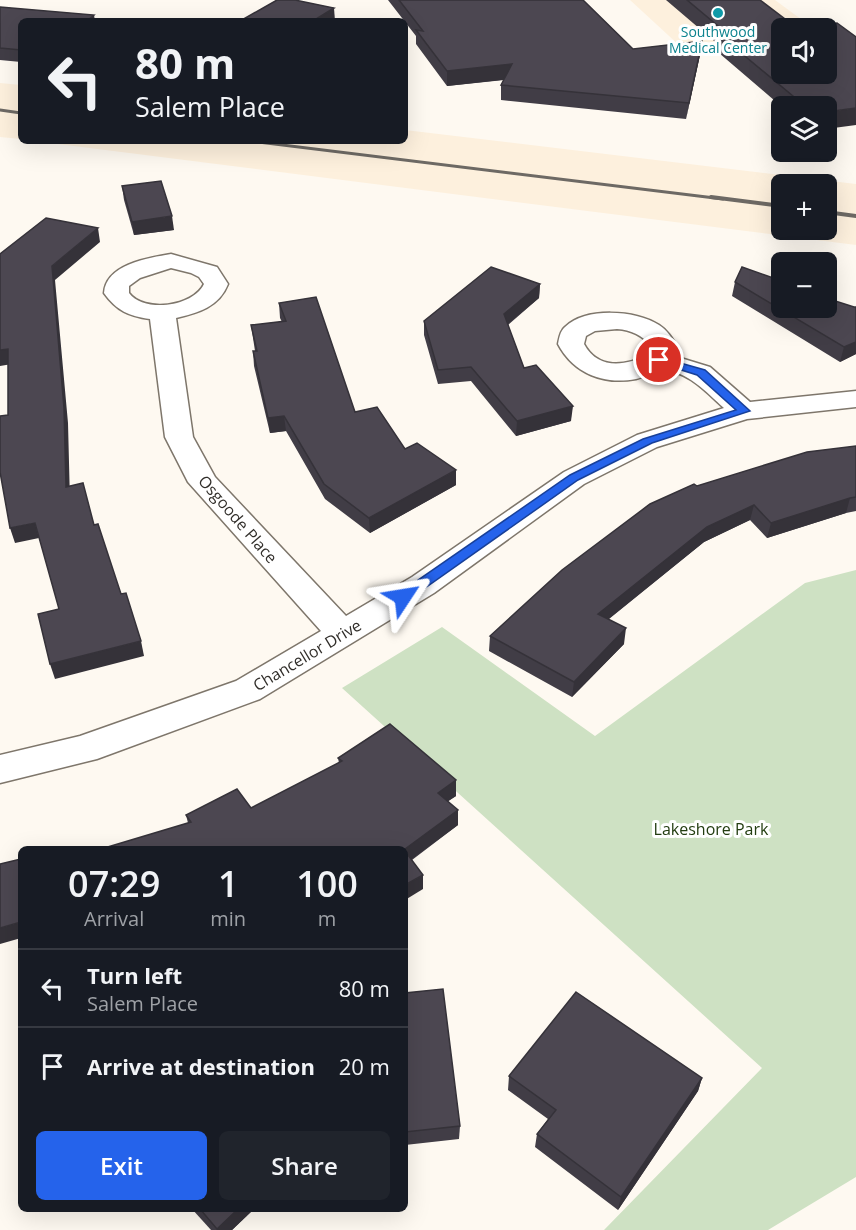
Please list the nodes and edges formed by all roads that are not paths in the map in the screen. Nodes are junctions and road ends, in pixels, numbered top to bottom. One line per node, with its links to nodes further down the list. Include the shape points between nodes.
1 (162, 311): 5 (street, Osgoode Place, via 179,437 203,482)
2 (659, 360): 4 (street, via 701,373)
3 (856, 399): 4 (street, Chancellor Drive)
4 (744, 411): 5 (street, Chancellor Drive, via 647,441 574,478 423,585)
5 (343, 634): 6 (street, Chancellor Drive, via 248,690 84,749)
6 (0, 769)

